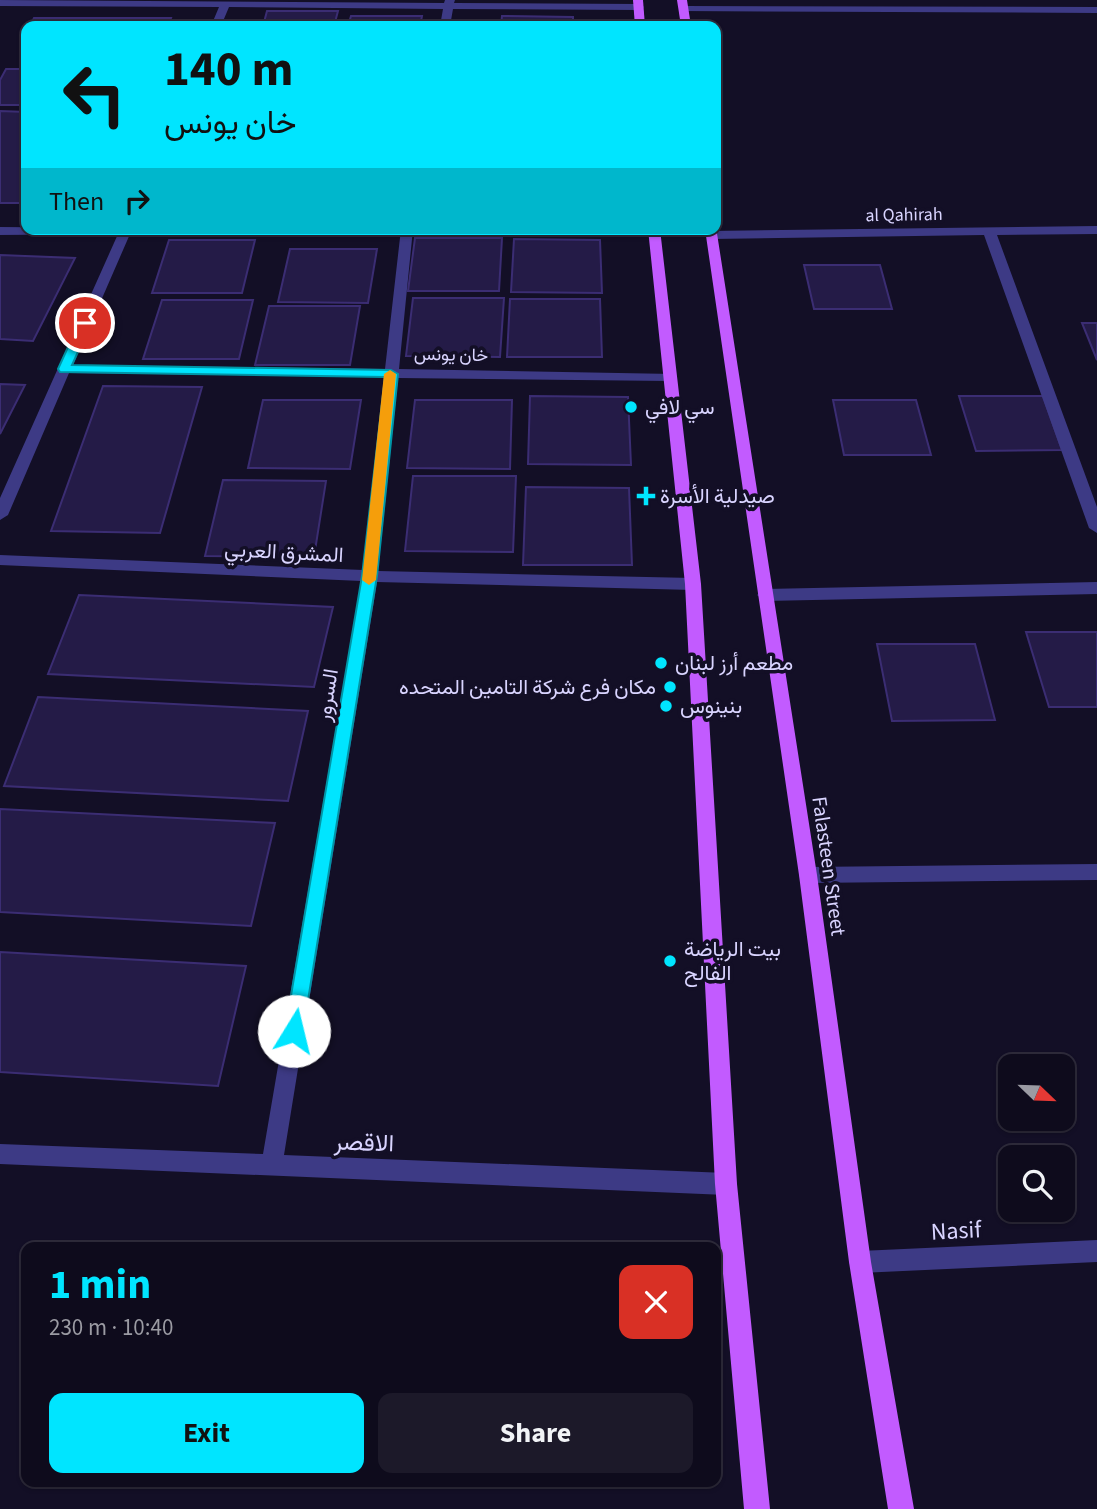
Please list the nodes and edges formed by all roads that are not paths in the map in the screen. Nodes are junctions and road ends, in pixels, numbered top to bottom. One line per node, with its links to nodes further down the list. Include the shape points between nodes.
1 (227, 1): 2 (street); 3 (street); 9 (street)
2 (0, 3)
3 (450, 3): 4 (street); 10 (street)
4 (638, 3): 11 (main road)
5 (683, 4): 6 (street)
6 (887, 4): 7 (street)
7 (1075, 5): 8 (street)
8 (1097, 10)
9 (218, 21)
10 (446, 21)
11 (640, 21)
12 (1097, 230): 15 (street, al Qahirah)
13 (0, 231): 14 (street)
14 (21, 231)
15 (989, 231): 16 (street, al Qahirah); 25 (street)
16 (721, 232)
17 (124, 235): 21 (street)
18 (406, 235): 22 (street, السرور)
19 (655, 235): 23 (main road)
20 (711, 235): 30 (main road, Falasteen Street)
21 (65, 369): 22 (street, خان يونس); 24 (street)
22 (391, 374): 23 (street, خان يونس); 27 (street, السرور)
23 (669, 377): 28 (main road)
24 (0, 515)
25 (1097, 528)
26 (0, 560): 27 (street, المشرق العربي)
27 (370, 576): 28 (street, المشرق العربي); 34 (street, السرور)
28 (692, 584): 35 (main road)
29 (1097, 588): 30 (street)
30 (765, 594): 32 (main road, Falasteen Street)
31 (1097, 872): 32 (street)
32 (807, 875): 37 (main road, Falasteen Street)
33 (0, 1154): 34 (street, الاقصر)
34 (272, 1165): 35 (street, الاقصر)
35 (726, 1184): 38 (main road)
36 (1097, 1251): 37 (street, Nasif)
37 (860, 1262): 39 (main road, Falasteen Street)
38 (757, 1509)
39 (901, 1509)

